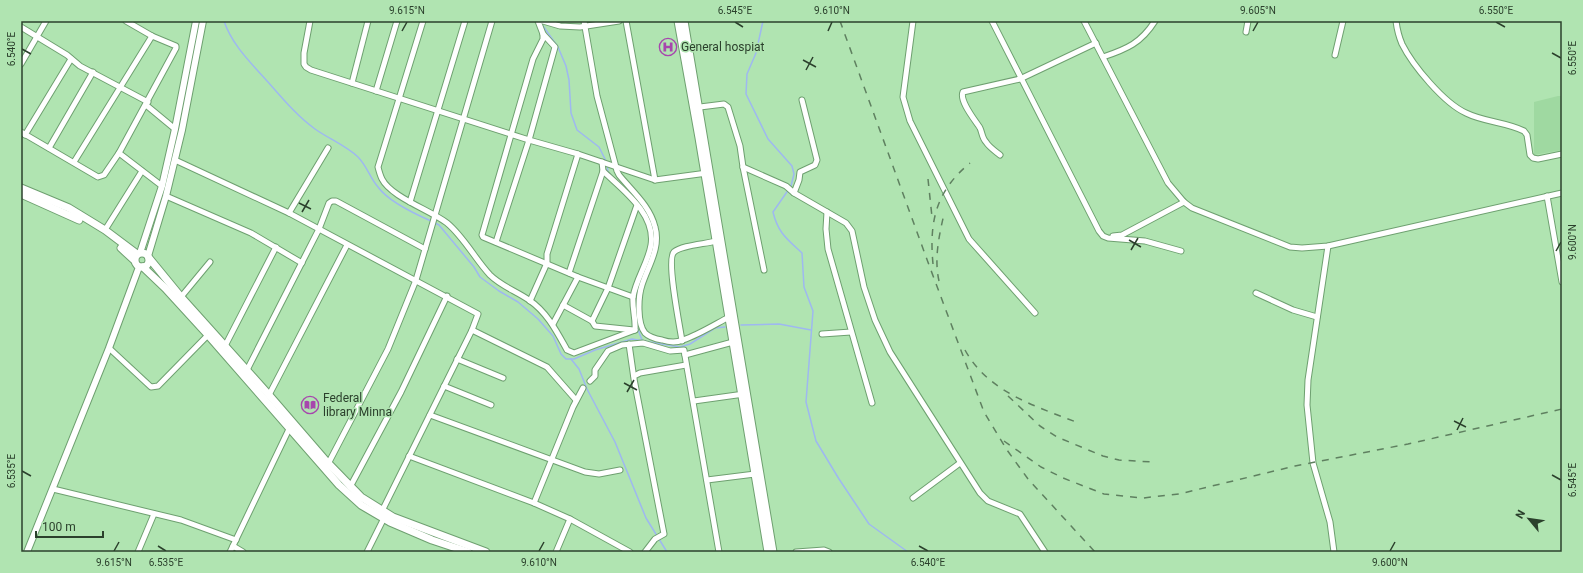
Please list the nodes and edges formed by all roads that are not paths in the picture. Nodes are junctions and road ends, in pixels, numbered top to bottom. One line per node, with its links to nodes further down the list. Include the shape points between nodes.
1 (46, 21): 28 (street)
2 (126, 21): 29 (street)
3 (196, 21): 46 (street)
4 (203, 21): 56 (street)
5 (310, 21): 37 (street, via 304,53 306,67)
6 (368, 21): 37 (street)
7 (397, 21): 39 (street)
8 (423, 21): 40 (street)
9 (465, 21): 44 (street)
10 (492, 21): 45 (street)
11 (538, 21): 27 (street)
12 (543, 21): 24 (street, via 560,26)
13 (619, 21): 24 (street)
14 (626, 21): 64 (street)
15 (678, 21): 63 (main road)
16 (684, 21): 43 (main road)
17 (913, 21): 106 (street, via 904,88 904,104 910,121 969,239)
18 (992, 21): 36 (street)
19 (1084, 21): 30 (street)
20 (1155, 21): 32 (street, via 1138,42)
21 (1248, 21): 26 (street)
22 (1343, 21): 31 (street)
23 (1396, 21): 54 (street, via 1402,44 1410,56 1426,78 1455,107 1478,118 1524,131 1532,158)
24 (584, 24): 59 (street, via 597,96)
25 (21, 26): 28 (street)
26 (1246, 32)
27 (543, 34): 48 (street, via 533,59); 49 (street, via 555,47)
28 (37, 36): 33 (street); 34 (street)
29 (152, 36): 38 (street); 42 (street, via 176,48)
30 (1096, 43): 32 (street); 36 (street)
31 (1335, 55)
32 (1103, 57): 73 (street, via 1168,183)
33 (71, 60): 35 (street); 47 (street)
34 (21, 64)
35 (93, 72): 38 (street); 50 (street)
36 (1020, 79): 55 (street, via 962,94 984,139); 80 (street, via 1098,231)
37 (352, 83): 39 (street)
38 (120, 86): 42 (street); 57 (street)
39 (376, 91): 40 (street)
40 (399, 98): 44 (street); 72 (street, via 378,167 382,179 390,188)
41 (802, 100): 67 (street, via 817,160 815,165 800,172)
42 (147, 103): 46 (street); 52 (street)
43 (700, 107): 60 (street, via 724,104 728,107 740,146); 63 (main road)
44 (438, 110): 45 (street); 72 (street)
45 (464, 118): 48 (street); 77 (street)
46 (175, 129): 65 (street)
47 (23, 133): 50 (street)
48 (512, 134): 49 (street); 82 (street, via 482,234 483,237)
49 (529, 140): 53 (street); 82 (street)
50 (49, 148): 57 (street)
51 (328, 148): 76 (street)
52 (119, 153): 57 (street, via 101,177); 61 (street)
53 (578, 154): 58 (street); 92 (street, via 547,254)
54 (1562, 154)
55 (1000, 155)
56 (175, 160): 70 (street); 76 (street)
57 (74, 162)
58 (603, 162): 59 (street); 62 (street)
59 (614, 166): 64 (street); 116 (street, via 647,209 656,228 656,250 639,299 643,330 649,336 661,340)
60 (743, 166): 67 (street, via 786,186); 94 (street)
61 (142, 171): 65 (street); 79 (street)
62 (603, 172): 74 (street); 95 (street)
63 (708, 173): 64 (street); 81 (main road); 130 (main road)
64 (655, 180)
65 (162, 186): 88 (street)
66 (21, 188): 79 (main road, via 69,208)
67 (793, 192): 75 (street)
68 (1562, 193): 71 (street)
69 (21, 194): 88 (main road, via 99,231)
70 (166, 196): 85 (street, via 251,233); 89 (street)
71 (1547, 196): 84 (street); 98 (street)
72 (410, 202): 77 (street)
73 (1184, 202): 80 (street, via 1122,235); 84 (street, via 1192,208 1290,248)
74 (637, 205): 99 (street); 103 (street, via 649,222 651,245)
75 (827, 212): 113 (street, via 828,249); 140 (street, via 846,223 852,231 864,287 875,320 890,352)
76 (289, 213): 78 (street)
77 (436, 216): 86 (street); 104 (street, via 453,228 495,280)
78 (319, 229): 83 (street); 86 (street, via 329,203 336,201); 91 (street)
79 (106, 230): 88 (main road)
80 (1108, 238): 87 (street, via 1144,241)
81 (716, 241): 107 (main road); 116 (street, via 682,248 675,251 672,256 672,277)
82 (496, 242): 92 (street)
83 (347, 245): 97 (street); 131 (street)
84 (1328, 246): 108 (street)
85 (276, 247): 91 (street); 119 (street)
86 (425, 249): 97 (street)
87 (1181, 251)
88 (137, 256): 89 (main road, via 143,252); 93 (main road, via 137,265)
89 (149, 257): 93 (main road, via 147,265); 102 (main road)
90 (210, 262): 102 (street)
91 (302, 263): 124 (street)
92 (547, 263): 95 (street); 104 (street)
93 (141, 267): 115 (main road, via 165,288); 120 (street)
94 (764, 270)
95 (569, 273): 96 (street)
96 (578, 277): 99 (street); 105 (street)
97 (416, 280): 101 (street); 141 (street, via 388,349)
98 (1562, 282)
99 (608, 288): 103 (street); 109 (street)
100 (1256, 293): 108 (street, via 1293,310)
101 (447, 296): 111 (street, via 477,312 479,316); 145 (street, via 401,392)
102 (181, 297): 119 (main road)
103 (633, 297): 112 (street)
104 (530, 301): 110 (street)
105 (563, 305): 109 (street); 110 (street)
106 (1035, 314)
107 (729, 317): 116 (street); 117 (main road)
108 (1317, 317): 170 (street, via 1307,405 1313,463 1330,522)
109 (592, 321): 112 (street, via 595,326)
110 (553, 324): 112 (street, via 567,350 574,353)
111 (472, 330): 122 (street); 132 (street, via 548,367)
112 (635, 330)
113 (851, 332): 114 (street); 134 (street)
114 (822, 334)
115 (208, 335): 120 (street, via 158,386 154,387); 137 (main road)
116 (682, 341)
117 (733, 342): 121 (street); 130 (main road)
118 (629, 344): 121 (street, via 643,343 670,351 684,350); 125 (street); 127 (street, via 608,350)
119 (225, 346): 124 (main road)
120 (109, 348): 146 (street)
121 (685, 355): 123 (street)
122 (457, 360): 126 (street); 128 (street)
123 (686, 365): 125 (street); 133 (street)
124 (247, 370): 131 (main road)
125 (634, 376): 163 (street, via 663,535 655,539)
126 (503, 378)
127 (590, 381)
128 (444, 386): 135 (street); 136 (street)
129 (583, 388): 132 (street)
130 (744, 394): 133 (street); 143 (main road); 166 (main road)
131 (269, 395): 141 (main road)
132 (576, 400): 139 (street)
133 (694, 402): 144 (street)
134 (872, 403)
135 (491, 405)
136 (430, 414): 138 (street); 139 (street)
137 (290, 427): 150 (main road, via 339,485 361,505); 152 (street)
138 (409, 456): 148 (street); 150 (street)
139 (552, 460): 142 (street, via 593,474); 148 (street)
140 (960, 463): 147 (street); 169 (street, via 988,501 1020,514)
141 (328, 464): 145 (main road)
142 (620, 470)
143 (755, 474): 144 (street); 165 (main road)
144 (707, 480): 164 (street)
145 (350, 487): 150 (main road)
146 (53, 489): 149 (street); 154 (street)
147 (913, 498)
148 (534, 504): 151 (street)
149 (154, 514): 152 (street); 155 (street)
150 (383, 514): 158 (street); 159 (main road, via 432,540); 160 (main road)
151 (570, 519): 161 (street); 162 (street)
152 (236, 540): 153 (street)
153 (233, 546): 156 (street); 157 (street)
154 (27, 552)
155 (138, 552)
156 (230, 552)
157 (243, 552)
158 (368, 552)
159 (468, 552)
160 (486, 552)
161 (556, 552)
162 (630, 552)
163 (645, 552)
164 (719, 552)
165 (768, 552)
166 (773, 552)
167 (796, 552): 168 (street)
168 (828, 552)
169 (1045, 552)
170 (1334, 552)

